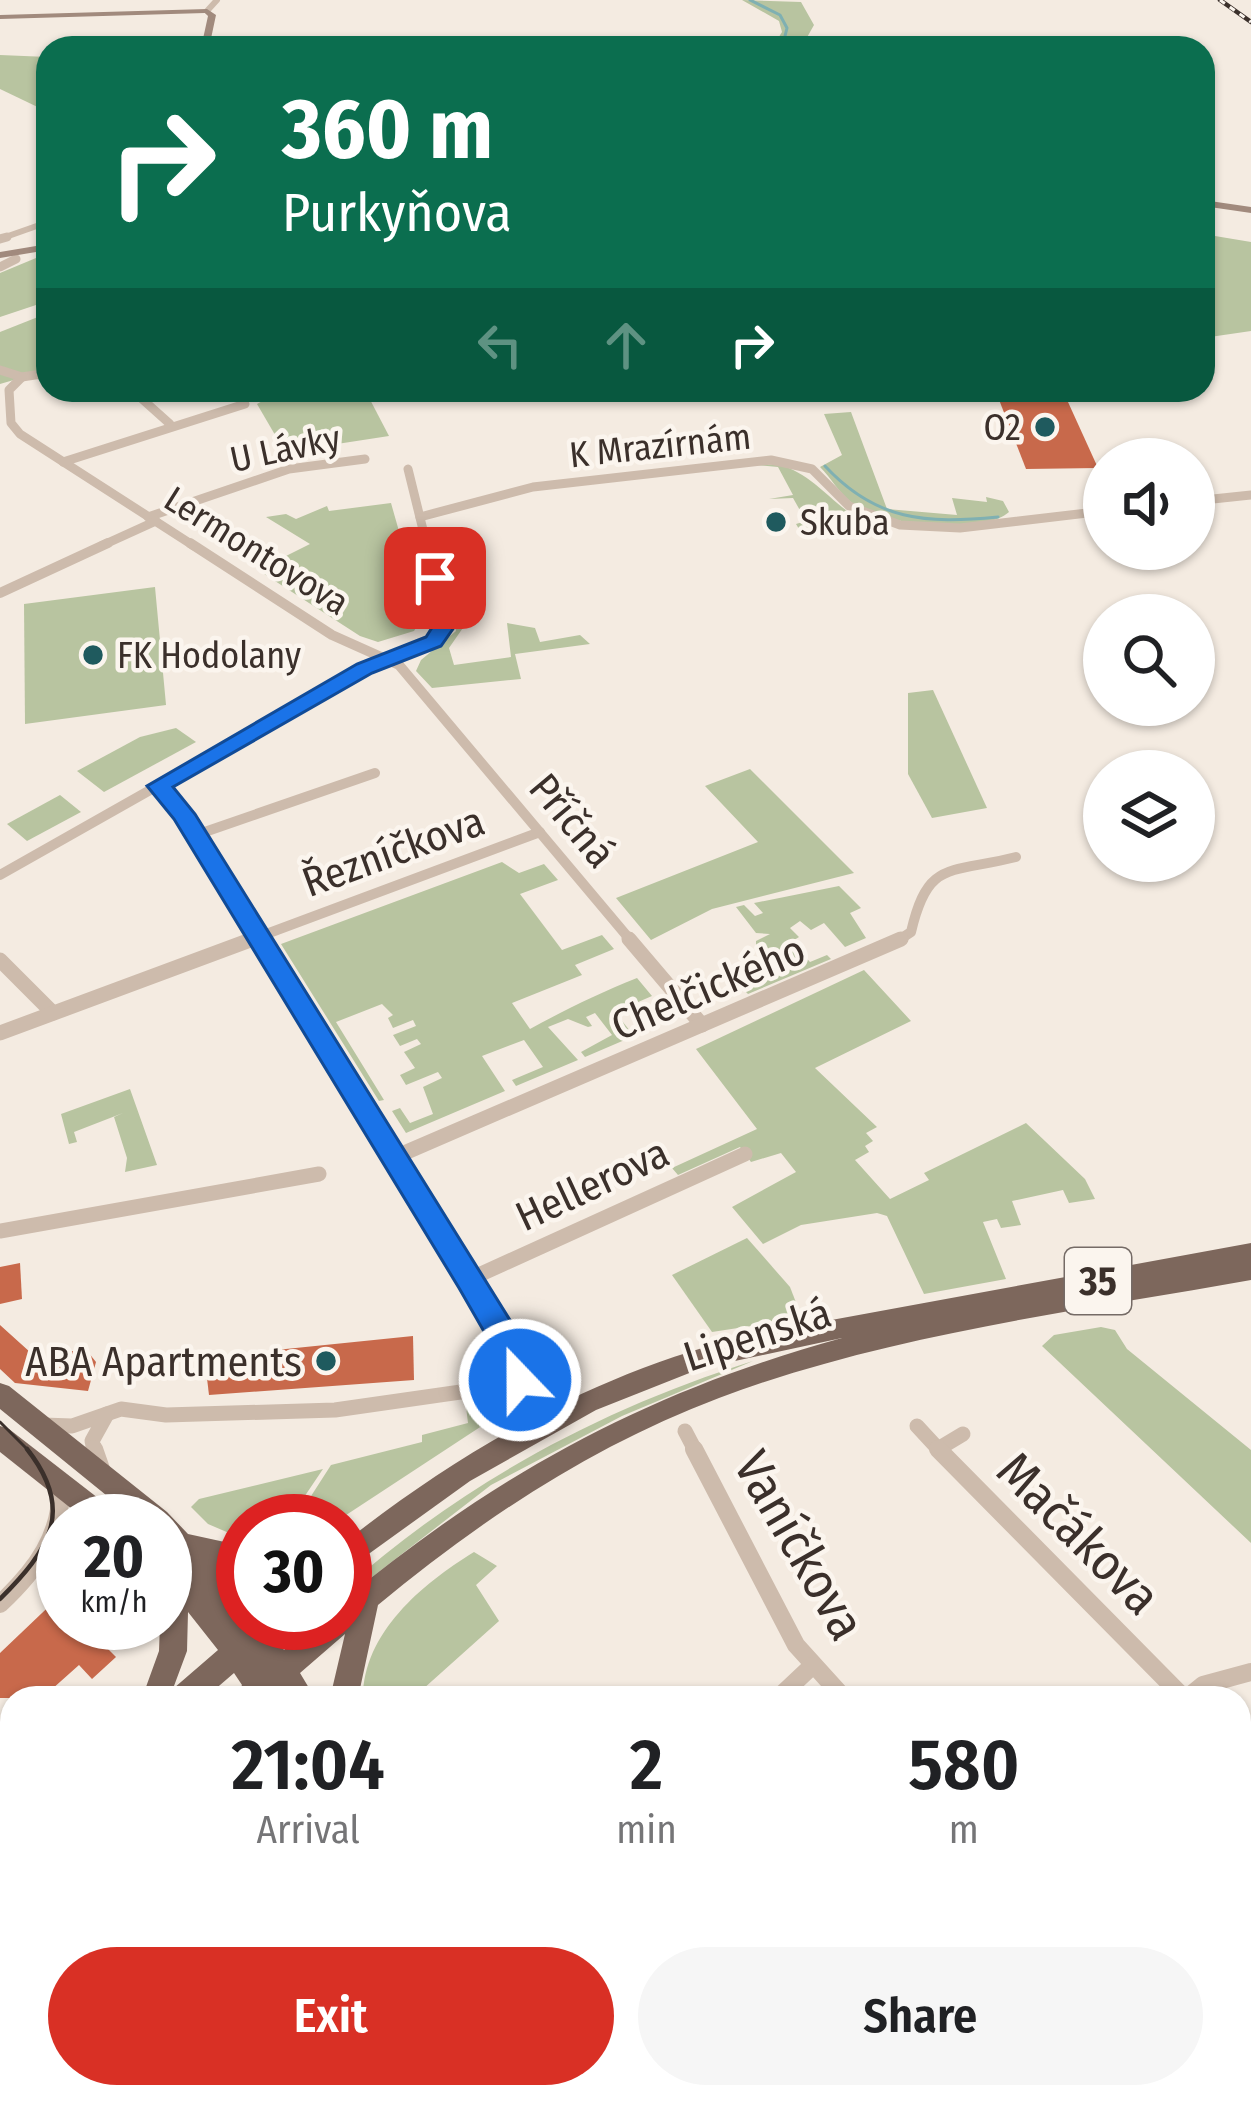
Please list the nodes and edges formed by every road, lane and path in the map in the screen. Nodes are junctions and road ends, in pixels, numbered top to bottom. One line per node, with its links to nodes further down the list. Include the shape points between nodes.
1 (217, 0): 2 (street)
2 (207, 11): 3 (street); 4 (street)
3 (0, 17)
4 (208, 36)
5 (1215, 205): 6 (street)
6 (1251, 210)
7 (36, 226): 8 (street)
8 (0, 239)
9 (36, 250): 10 (street)
10 (0, 255)
11 (16, 259): 12 (street)
12 (0, 267)
13 (0, 370): 15 (street)
14 (36, 375): 15 (street)
15 (22, 377): 20 (street, Lermontovova, via 9,390 11,423)
16 (145, 402): 18 (street)
17 (245, 404): 18 (street)
18 (170, 424): 20 (street)
19 (365, 459): 26 (street, U Lávky, via 289,469)
20 (63, 462): 26 (street, Lermontovova)
21 (407, 469): 25 (street)
22 (1251, 495): 23 (street)
23 (1215, 499)
24 (1083, 513): 25 (street, K Mrazírnám, via 914,527 849,506 812,469 771,460 543,485)
25 (420, 518): 28 (street, via 444,626 434,641)
26 (152, 519): 27 (street, U Lávky); 28 (street, Lermontovova, via 332,635)
27 (0, 592)
28 (392, 660): 30 (street); 31 (street, Příčná)
29 (375, 773): 32 (street)
30 (158, 786): 32 (street); 34 (street)
31 (540, 832): 35 (street, Řezníčkova); 38 (street, Příčná)
32 (196, 836): 35 (street)
33 (1016, 857): 38 (street, Chelčického, via 931,878 906,936)
34 (0, 875)
35 (259, 936): 37 (street, Řezníčkova); 41 (street)
36 (0, 960): 37 (street)
37 (52, 1013): 39 (street, Řezníčkova)
38 (702, 1025): 41 (street, Chelčického)
39 (0, 1033)
40 (745, 1154): 46 (street, Hellerova)
41 (394, 1157): 46 (street)
42 (319, 1174): 43 (street)
43 (0, 1231)
44 (1251, 1253): 59 (main road, Lipenská / 35, via 681,1364 547,1421)
45 (1251, 1270): 62 (main road, Lipenská / 35, via 897,1336 708,1391 520,1484)
46 (470, 1279): 48 (street, via 520,1365 516,1383 335,1411)
47 (0, 1394): 49 (main road)
48 (111, 1411): 49 (street, via 72,1426); 55 (street, via 92,1441)
49 (38, 1424): 55 (main road)
50 (917, 1426): 54 (street, Mačákova)
51 (685, 1431): 69 (street, Vaníčkova)
52 (963, 1434): 54 (street)
53 (7, 1443): 56 (main road)
54 (938, 1449): 78 (street, Mačákova)
55 (102, 1471): 58 (main road)
56 (61, 1484): 57 (main road); 63 (street, via 52,1543)
57 (73, 1494)
58 (128, 1494)
59 (372, 1531)
60 (192, 1558): 61 (main road)
61 (216, 1587)
62 (372, 1595)
63 (0, 1604)
64 (173, 1650): 71 (main road)
65 (229, 1650): 72 (main road)
66 (256, 1650): 73 (main road)
67 (307, 1650): 74 (main road)
68 (350, 1650): 75 (main road)
69 (812, 1666): 76 (street); 77 (street, Vaníčkova)
70 (1251, 1672): 79 (street, Mačákova)
71 (160, 1686)
72 (195, 1686)
73 (265, 1686)
74 (267, 1686)
75 (346, 1686)
76 (791, 1686)
77 (832, 1686)
78 (1174, 1686)
79 (1206, 1686)

